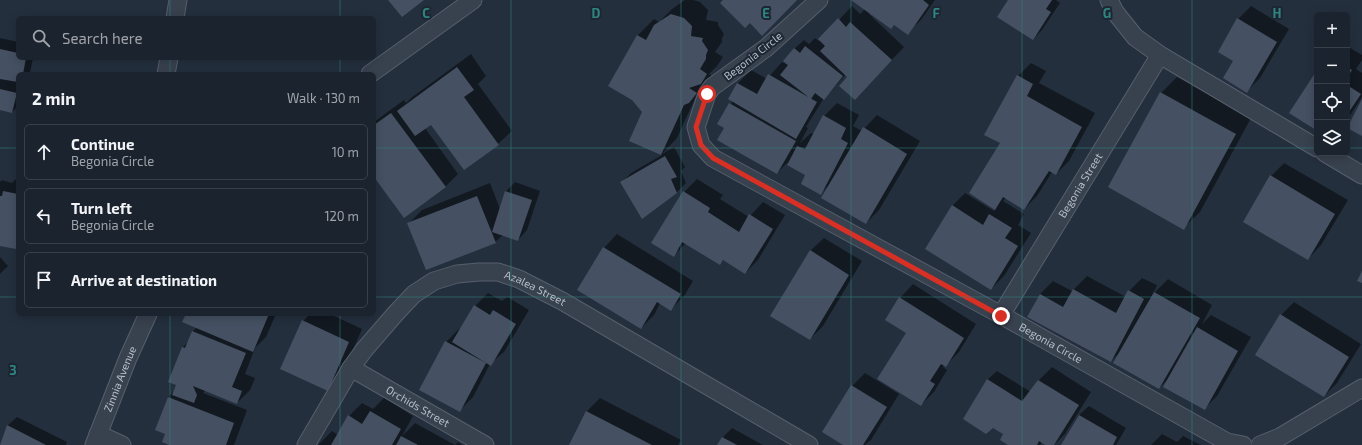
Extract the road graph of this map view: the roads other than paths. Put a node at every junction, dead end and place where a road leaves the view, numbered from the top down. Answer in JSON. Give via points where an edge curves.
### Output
{"nodes":[{"id":1,"x":178,"y":0,"type":"edge"},
{"id":2,"x":473,"y":0,"type":"edge"},
{"id":3,"x":819,"y":0,"type":"edge"},
{"id":4,"x":1109,"y":0,"type":"edge"},
{"id":5,"x":175,"y":16,"type":"edge"},
{"id":6,"x":1160,"y":54,"type":"junction"},
{"id":7,"x":169,"y":60,"type":"edge"},
{"id":8,"x":166,"y":72,"type":"edge"},
{"id":9,"x":373,"y":72,"type":"edge"},
{"id":10,"x":1314,"y":146,"type":"edge"},
{"id":11,"x":1330,"y":156,"type":"edge"},
{"id":12,"x":1362,"y":175,"type":"edge"},
{"id":13,"x":147,"y":316,"type":"edge"},
{"id":14,"x":1001,"y":316,"type":"junction"},
{"id":15,"x":351,"y":368,"type":"junction"},
{"id":16,"x":1362,"y":388,"type":"edge"},
{"id":17,"x":96,"y":440,"type":"edge"},
{"id":18,"x":122,"y":445,"type":"edge"},
{"id":19,"x":306,"y":445,"type":"edge"},
{"id":20,"x":485,"y":445,"type":"edge"},
{"id":21,"x":809,"y":445,"type":"edge"},
{"id":22,"x":1243,"y":445,"type":"edge"},
{"id":23,"x":1260,"y":445,"type":"edge"}],
"edges":[{"from":1,"to":5,"type":"street"},
{"from":2,"to":9,"type":"street"},
{"from":3,"to":14,"type":"street","name":"Begonia Circle","via":[[766,48],[712,87],[707,94],[696,127],[701,145],[713,158]]},
{"from":4,"to":6,"type":"street","via":[[1135,37]]},
{"from":6,"to":10,"type":"street"},
{"from":6,"to":14,"type":"street","name":"Begonia Street"},
{"from":7,"to":8,"type":"street"},
{"from":11,"to":12,"type":"street"},
{"from":13,"to":17,"type":"street","name":"Zinnia Avenue"},
{"from":14,"to":22,"type":"street","name":"Begonia Circle","via":[[1227,442]]},
{"from":15,"to":19,"type":"street","name":"Azalea Street"},
{"from":15,"to":20,"type":"street","name":"Orchids Street"},
{"from":15,"to":21,"type":"street","name":"Azalea Street","via":[[396,312],[434,281],[457,274],[498,272],[518,278],[562,301]]},
{"from":16,"to":23,"type":"street","via":[[1280,437]]},
{"from":17,"to":18,"type":"street"}]}
